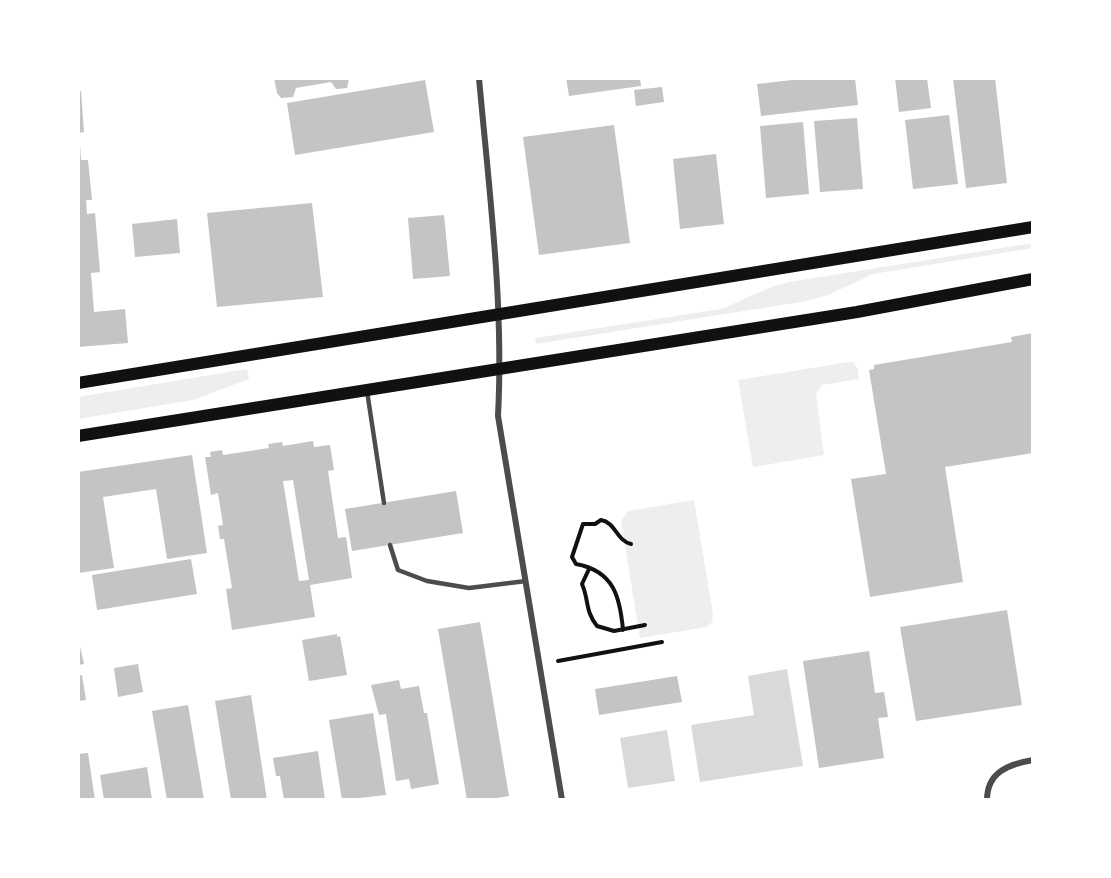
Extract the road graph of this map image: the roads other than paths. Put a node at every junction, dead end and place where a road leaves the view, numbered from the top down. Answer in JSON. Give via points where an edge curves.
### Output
{"nodes":[{"id":1,"x":479,"y":78,"type":"edge"},
{"id":2,"x":1033,"y":227,"type":"edge"},
{"id":3,"x":1033,"y":279,"type":"edge"},
{"id":4,"x":498,"y":313,"type":"junction"},
{"id":5,"x":500,"y":369,"type":"junction"},
{"id":6,"x":78,"y":382,"type":"edge"},
{"id":7,"x":367,"y":391,"type":"junction"},
{"id":8,"x":78,"y":436,"type":"edge"},
{"id":9,"x":384,"y":503,"type":"dead end"},
{"id":10,"x":390,"y":544,"type":"dead end"},
{"id":11,"x":526,"y":581,"type":"junction"},
{"id":12,"x":1033,"y":760,"type":"edge"},
{"id":13,"x":562,"y":800,"type":"edge"},
{"id":14,"x":987,"y":800,"type":"edge"}],
"edges":[{"from":1,"to":4,"type":"street"},
{"from":2,"to":4,"type":"main road"},
{"from":3,"to":5,"type":"main road","via":[[857,312]]},
{"from":4,"to":5,"type":"street"},
{"from":4,"to":6,"type":"main road"},
{"from":5,"to":7,"type":"main road"},
{"from":5,"to":11,"type":"street","via":[[498,416]]},
{"from":7,"to":8,"type":"main road"},
{"from":7,"to":9,"type":"lane"},
{"from":10,"to":11,"type":"lane","via":[[398,570],[427,581],[469,588]]},
{"from":11,"to":13,"type":"street"},
{"from":12,"to":14,"type":"street","via":[[1001,769],[992,780]]}]}
